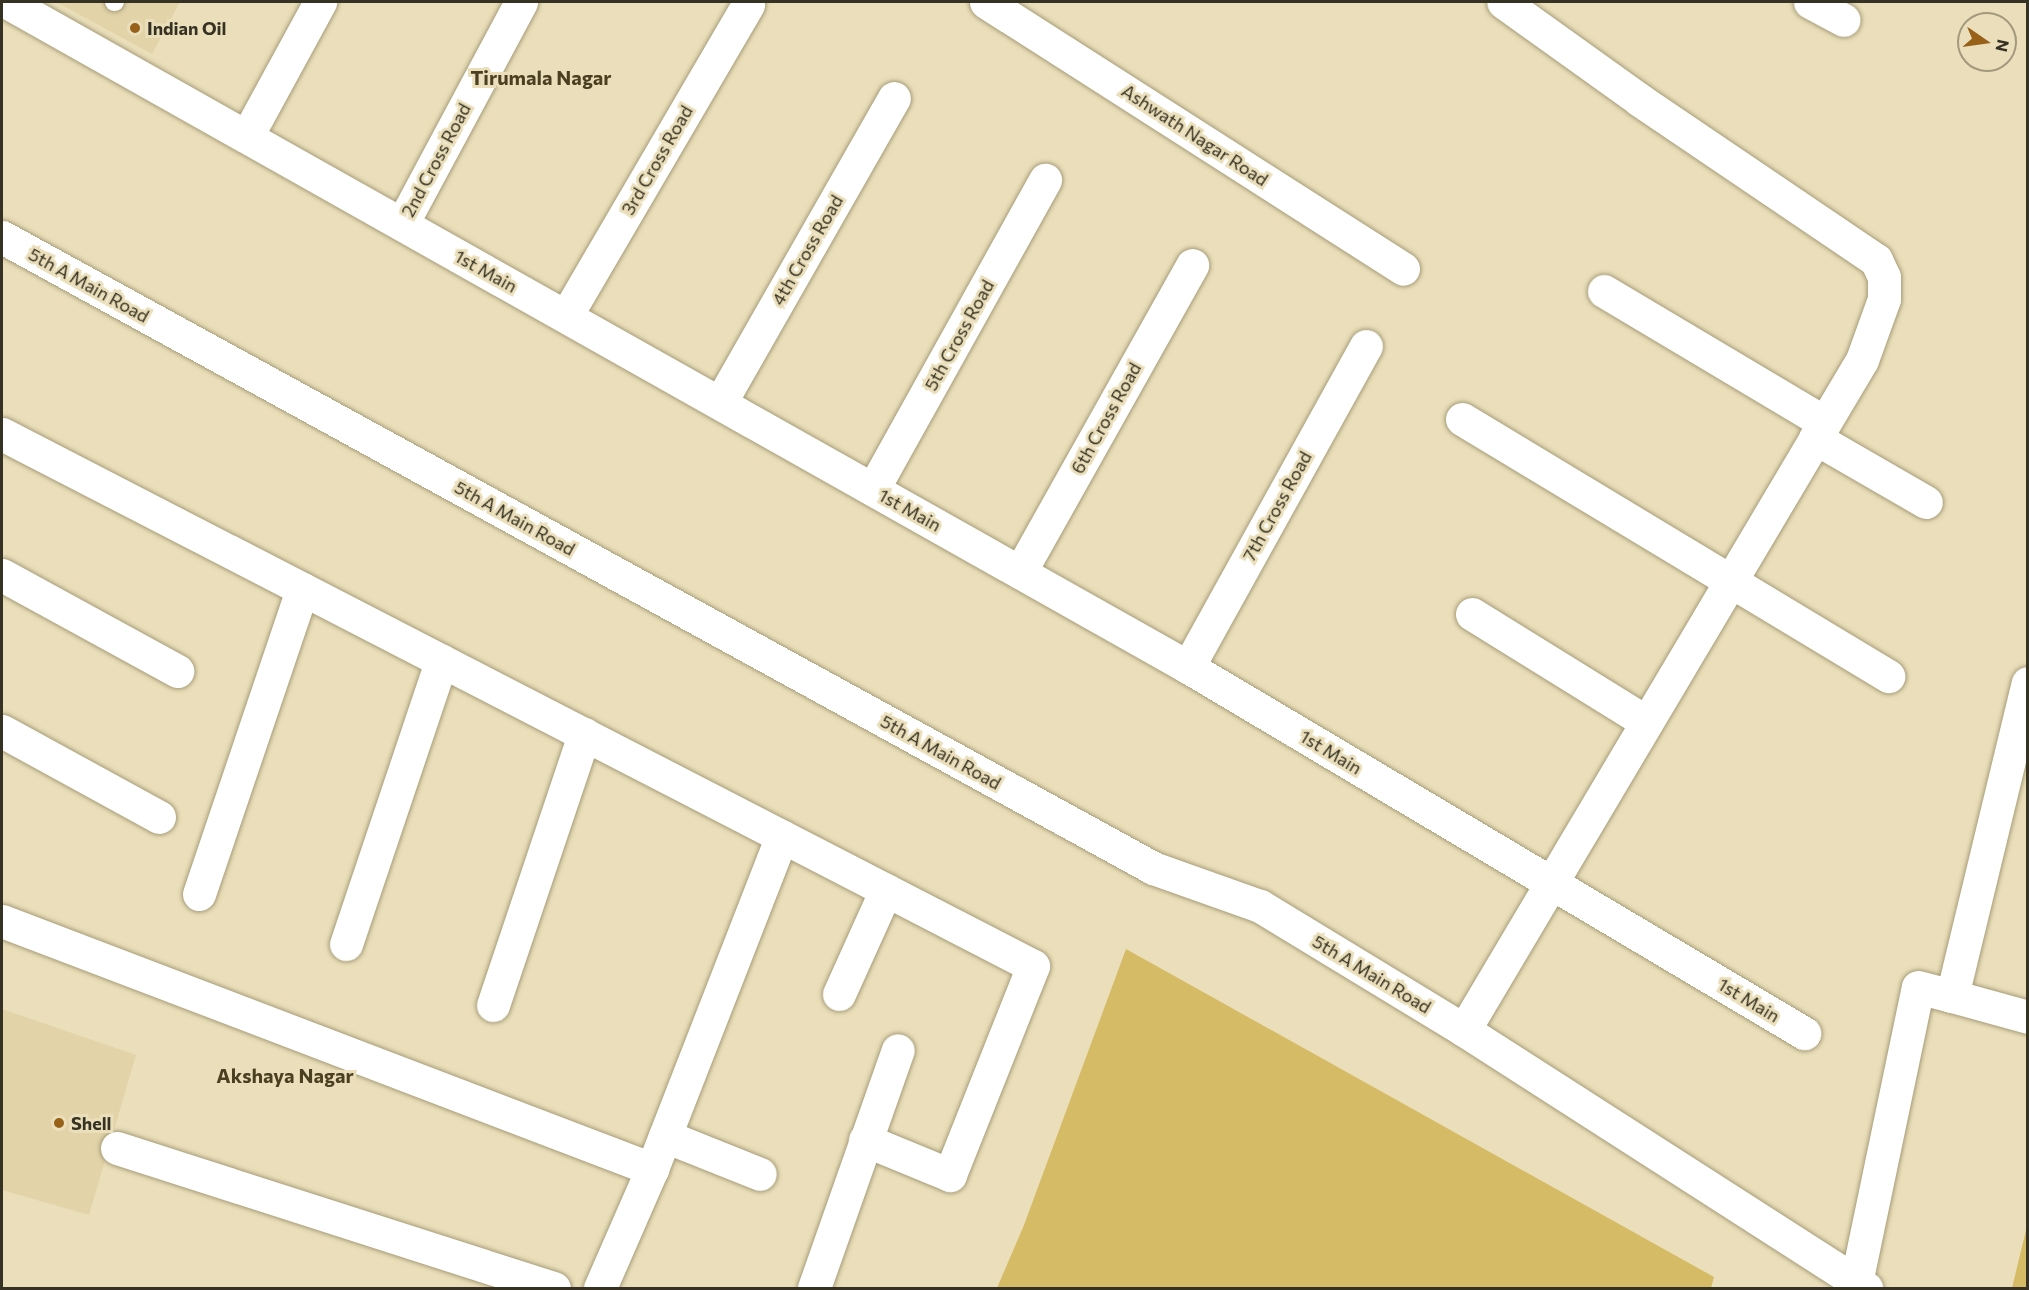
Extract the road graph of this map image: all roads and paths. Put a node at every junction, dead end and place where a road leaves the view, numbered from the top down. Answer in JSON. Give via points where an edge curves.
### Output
{"nodes":[{"id":1,"x":7,"y":2,"type":"edge"},
{"id":2,"x":320,"y":2,"type":"edge"},
{"id":3,"x":520,"y":2,"type":"edge"},
{"id":4,"x":986,"y":2,"type":"edge"},
{"id":5,"x":1503,"y":2,"type":"edge"},
{"id":6,"x":1810,"y":2,"type":"edge"},
{"id":7,"x":748,"y":4,"type":"dead end"},
{"id":8,"x":1844,"y":20,"type":"dead end"},
{"id":9,"x":894,"y":98,"type":"dead end"},
{"id":10,"x":247,"y":136,"type":"junction"},
{"id":11,"x":1045,"y":180,"type":"dead end"},
{"id":12,"x":402,"y":224,"type":"junction"},
{"id":13,"x":2,"y":237,"type":"edge"},
{"id":14,"x":1192,"y":265,"type":"dead end"},
{"id":15,"x":1403,"y":269,"type":"dead end"},
{"id":16,"x":1604,"y":291,"type":"dead end"},
{"id":17,"x":566,"y":316,"type":"junction"},
{"id":18,"x":1366,"y":346,"type":"dead end"},
{"id":19,"x":720,"y":403,"type":"junction"},
{"id":20,"x":1462,"y":419,"type":"dead end"},
{"id":21,"x":1819,"y":430,"type":"junction"},
{"id":22,"x":2,"y":434,"type":"edge"},
{"id":23,"x":873,"y":489,"type":"junction"},
{"id":24,"x":1926,"y":502,"type":"dead end"},
{"id":25,"x":1020,"y":572,"type":"junction"},
{"id":26,"x":2,"y":575,"type":"edge"},
{"id":27,"x":1730,"y":580,"type":"junction"},
{"id":28,"x":302,"y":590,"type":"junction"},
{"id":29,"x":1472,"y":614,"type":"dead end"},
{"id":30,"x":441,"y":661,"type":"junction"},
{"id":31,"x":1188,"y":667,"type":"junction"},
{"id":32,"x":177,"y":671,"type":"dead end"},
{"id":33,"x":1888,"y":676,"type":"dead end"},
{"id":34,"x":2028,"y":683,"type":"edge"},
{"id":35,"x":1646,"y":722,"type":"junction"},
{"id":36,"x":2,"y":731,"type":"edge"},
{"id":37,"x":584,"y":734,"type":"junction"},
{"id":38,"x":159,"y":817,"type":"dead end"},
{"id":39,"x":782,"y":836,"type":"junction"},
{"id":40,"x":1551,"y":882,"type":"junction"},
{"id":41,"x":886,"y":890,"type":"junction"},
{"id":42,"x":199,"y":894,"type":"dead end"},
{"id":43,"x":2,"y":921,"type":"edge"},
{"id":44,"x":346,"y":944,"type":"dead end"},
{"id":45,"x":839,"y":994,"type":"dead end"},
{"id":46,"x":1952,"y":996,"type":"junction"},
{"id":47,"x":494,"y":1005,"type":"dead end"},
{"id":48,"x":2028,"y":1017,"type":"edge"},
{"id":49,"x":1464,"y":1030,"type":"junction"},
{"id":50,"x":1804,"y":1033,"type":"dead end"},
{"id":51,"x":898,"y":1050,"type":"dead end"},
{"id":52,"x":665,"y":1136,"type":"junction"},
{"id":53,"x":865,"y":1140,"type":"junction"},
{"id":54,"x":117,"y":1148,"type":"dead end"},
{"id":55,"x":652,"y":1169,"type":"junction"},
{"id":56,"x":760,"y":1174,"type":"dead end"},
{"id":57,"x":1861,"y":1286,"type":"edge"},
{"id":58,"x":605,"y":1287,"type":"edge"},
{"id":59,"x":554,"y":1288,"type":"edge"},
{"id":60,"x":814,"y":1288,"type":"edge"}],
"edges":[{"from":1,"to":10,"type":"street","name":"1st Main"},
{"from":2,"to":10,"type":"street"},
{"from":3,"to":12,"type":"street","name":"2nd Cross Road"},
{"from":4,"to":15,"type":"street","name":"Ashwath Nagar Road"},
{"from":5,"to":21,"type":"street","via":[[1876,260],[1884,277],[1884,299],[1878,319],[1862,360]]},
{"from":6,"to":8,"type":"street"},
{"from":7,"to":17,"type":"street","name":"3rd Cross Road"},
{"from":9,"to":19,"type":"street","name":"4th Cross Road"},
{"from":10,"to":12,"type":"street","name":"1st Main"},
{"from":11,"to":23,"type":"street","name":"5th Cross Road"},
{"from":12,"to":17,"type":"street","name":"1st Main"},
{"from":13,"to":49,"type":"street","name":"5th A Main Road","via":[[1153,868],[1260,906]]},
{"from":14,"to":25,"type":"street","name":"6th Cross Road"},
{"from":16,"to":21,"type":"street"},
{"from":17,"to":19,"type":"street","name":"1st Main"},
{"from":18,"to":31,"type":"street","name":"7th Cross Road"},
{"from":19,"to":23,"type":"street","name":"1st Main"},
{"from":20,"to":27,"type":"street"},
{"from":21,"to":24,"type":"street"},
{"from":21,"to":27,"type":"street"},
{"from":22,"to":28,"type":"street"},
{"from":23,"to":25,"type":"street","name":"1st Main"},
{"from":25,"to":31,"type":"street","name":"1st Main"},
{"from":26,"to":32,"type":"street"},
{"from":27,"to":33,"type":"street"},
{"from":27,"to":35,"type":"street"},
{"from":28,"to":30,"type":"street"},
{"from":28,"to":42,"type":"street"},
{"from":29,"to":35,"type":"street"},
{"from":30,"to":37,"type":"street"},
{"from":30,"to":44,"type":"street"},
{"from":31,"to":40,"type":"street","name":"1st Main"},
{"from":34,"to":46,"type":"street"},
{"from":35,"to":40,"type":"street"},
{"from":36,"to":38,"type":"street"},
{"from":37,"to":39,"type":"street"},
{"from":37,"to":47,"type":"street"},
{"from":39,"to":41,"type":"street"},
{"from":39,"to":52,"type":"street"},
{"from":40,"to":49,"type":"street"},
{"from":40,"to":50,"type":"street","name":"1st Main"},
{"from":41,"to":45,"type":"street"},
{"from":41,"to":53,"type":"street","via":[[1033,966],[950,1175]]},
{"from":43,"to":55,"type":"street"},
{"from":46,"to":48,"type":"street"},
{"from":46,"to":57,"type":"street","via":[[1918,987]]},
{"from":49,"to":57,"type":"street","name":"5th A Main Road"},
{"from":51,"to":53,"type":"street"},
{"from":52,"to":55,"type":"street"},
{"from":52,"to":56,"type":"street"},
{"from":53,"to":60,"type":"street"},
{"from":54,"to":59,"type":"street"},
{"from":55,"to":58,"type":"street"}]}
